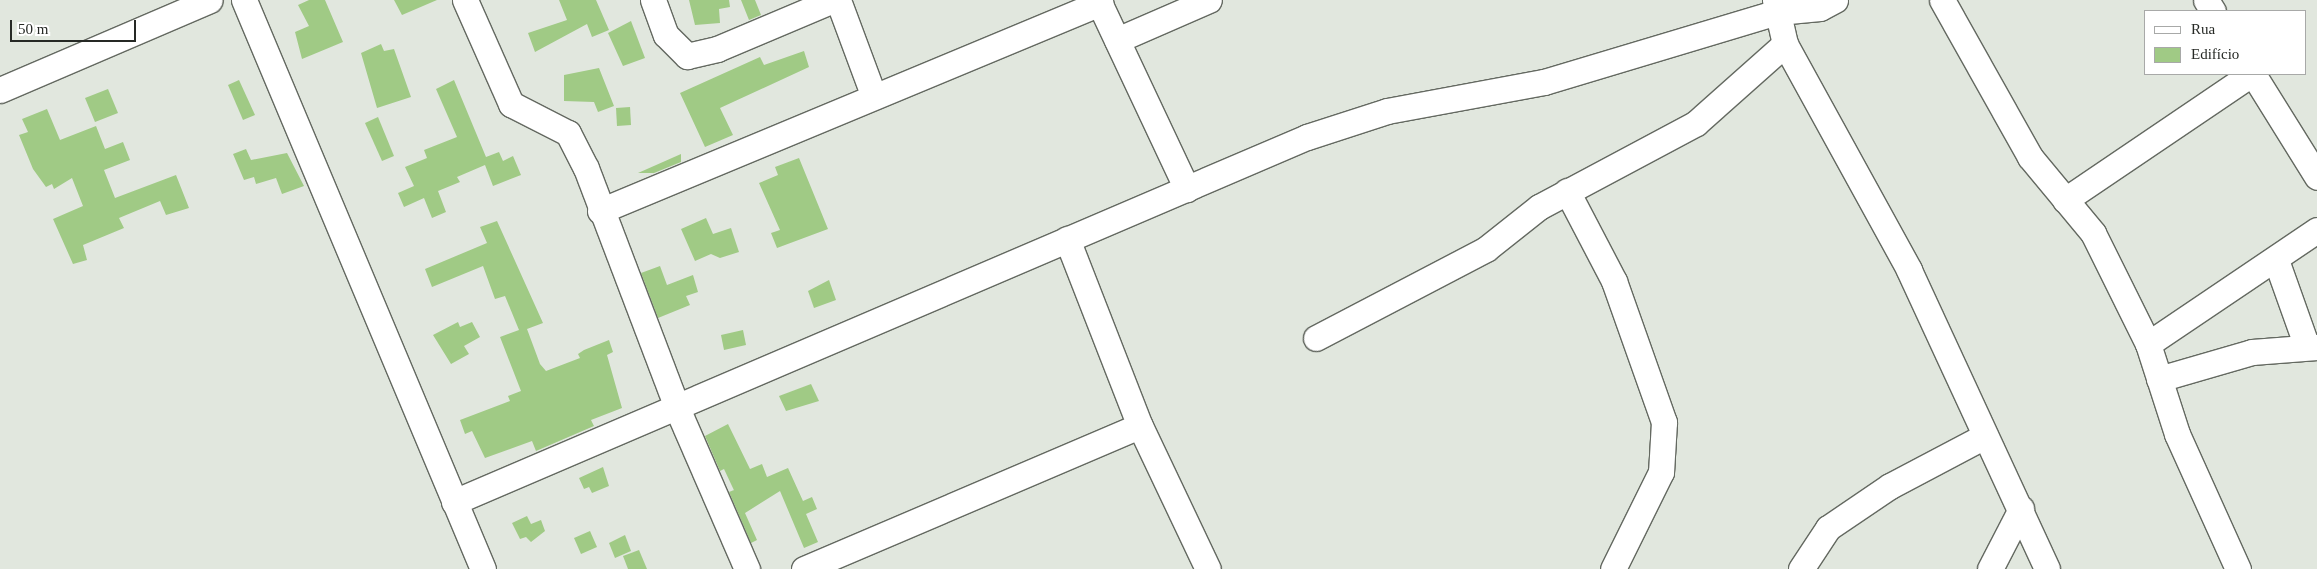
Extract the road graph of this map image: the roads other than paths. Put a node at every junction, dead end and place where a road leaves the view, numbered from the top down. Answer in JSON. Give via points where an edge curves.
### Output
{"nodes":[{"id":1,"x":210,"y":0,"type":"edge"},
{"id":2,"x":244,"y":0,"type":"edge"},
{"id":3,"x":465,"y":0,"type":"edge"},
{"id":4,"x":653,"y":0,"type":"edge"},
{"id":5,"x":833,"y":0,"type":"edge"},
{"id":6,"x":838,"y":0,"type":"edge"},
{"id":7,"x":1208,"y":0,"type":"edge"},
{"id":8,"x":1835,"y":0,"type":"edge"},
{"id":9,"x":1942,"y":0,"type":"edge"},
{"id":10,"x":1099,"y":1,"type":"edge"},
{"id":11,"x":1777,"y":6,"type":"edge"},
{"id":12,"x":1116,"y":40,"type":"junction"},
{"id":13,"x":1785,"y":44,"type":"junction"},
{"id":14,"x":2251,"y":75,"type":"edge"},
{"id":15,"x":2253,"y":75,"type":"edge"},
{"id":16,"x":0,"y":90,"type":"edge"},
{"id":17,"x":874,"y":97,"type":"junction"},
{"id":18,"x":2317,"y":177,"type":"edge"},
{"id":19,"x":1187,"y":189,"type":"junction"},
{"id":20,"x":1567,"y":191,"type":"junction"},
{"id":21,"x":2065,"y":200,"type":"junction"},
{"id":22,"x":600,"y":211,"type":"junction"},
{"id":23,"x":2317,"y":230,"type":"edge"},
{"id":24,"x":1067,"y":239,"type":"junction"},
{"id":25,"x":2276,"y":260,"type":"junction"},
{"id":26,"x":1316,"y":338,"type":"dead end"},
{"id":27,"x":2148,"y":344,"type":"junction"},
{"id":28,"x":2312,"y":347,"type":"edge"},
{"id":29,"x":2159,"y":379,"type":"junction"},
{"id":30,"x":677,"y":408,"type":"junction"},
{"id":31,"x":1140,"y":426,"type":"junction"},
{"id":32,"x":1985,"y":436,"type":"junction"},
{"id":33,"x":454,"y":502,"type":"junction"},
{"id":34,"x":2021,"y":509,"type":"junction"},
{"id":35,"x":483,"y":569,"type":"edge"},
{"id":36,"x":748,"y":569,"type":"edge"},
{"id":37,"x":804,"y":569,"type":"edge"},
{"id":38,"x":1208,"y":569,"type":"edge"},
{"id":39,"x":1613,"y":569,"type":"edge"},
{"id":40,"x":1801,"y":569,"type":"edge"},
{"id":41,"x":1990,"y":569,"type":"edge"},
{"id":42,"x":2047,"y":569,"type":"edge"},
{"id":43,"x":2238,"y":569,"type":"edge"}],
"edges":[{"from":1,"to":16,"type":"street"},
{"from":2,"to":33,"type":"street"},
{"from":3,"to":22,"type":"street","via":[[506,96],[519,110],[568,134]]},
{"from":4,"to":5,"type":"street","via":[[666,36],[687,56],[717,49]]},
{"from":6,"to":17,"type":"street"},
{"from":7,"to":12,"type":"street"},
{"from":8,"to":11,"type":"street","via":[[1798,13]]},
{"from":9,"to":21,"type":"street","via":[[2030,157]]},
{"from":10,"to":12,"type":"street"},
{"from":10,"to":17,"type":"street"},
{"from":11,"to":13,"type":"street"},
{"from":11,"to":19,"type":"street","via":[[1544,82],[1387,111],[1307,137]]},
{"from":12,"to":19,"type":"street"},
{"from":13,"to":20,"type":"street","via":[[1696,123]]},
{"from":13,"to":32,"type":"street","via":[[1910,270]]},
{"from":14,"to":21,"type":"street"},
{"from":15,"to":18,"type":"street"},
{"from":17,"to":22,"type":"street"},
{"from":19,"to":24,"type":"street"},
{"from":20,"to":26,"type":"street","via":[[1486,249]]},
{"from":20,"to":39,"type":"street","via":[[1614,281],[1664,422],[1661,472]]},
{"from":21,"to":27,"type":"street","via":[[2093,233]]},
{"from":22,"to":30,"type":"street"},
{"from":23,"to":25,"type":"street"},
{"from":24,"to":30,"type":"street"},
{"from":24,"to":31,"type":"street"},
{"from":25,"to":27,"type":"street"},
{"from":25,"to":28,"type":"street"},
{"from":27,"to":29,"type":"street"},
{"from":28,"to":29,"type":"street","via":[[2252,352]]},
{"from":29,"to":43,"type":"street","via":[[2178,434]]},
{"from":30,"to":33,"type":"street"},
{"from":30,"to":36,"type":"street"},
{"from":31,"to":37,"type":"street"},
{"from":31,"to":38,"type":"street"},
{"from":32,"to":34,"type":"street"},
{"from":32,"to":40,"type":"street","via":[[1890,486],[1828,528]]},
{"from":33,"to":35,"type":"street"},
{"from":34,"to":41,"type":"street"},
{"from":34,"to":42,"type":"street"}]}
